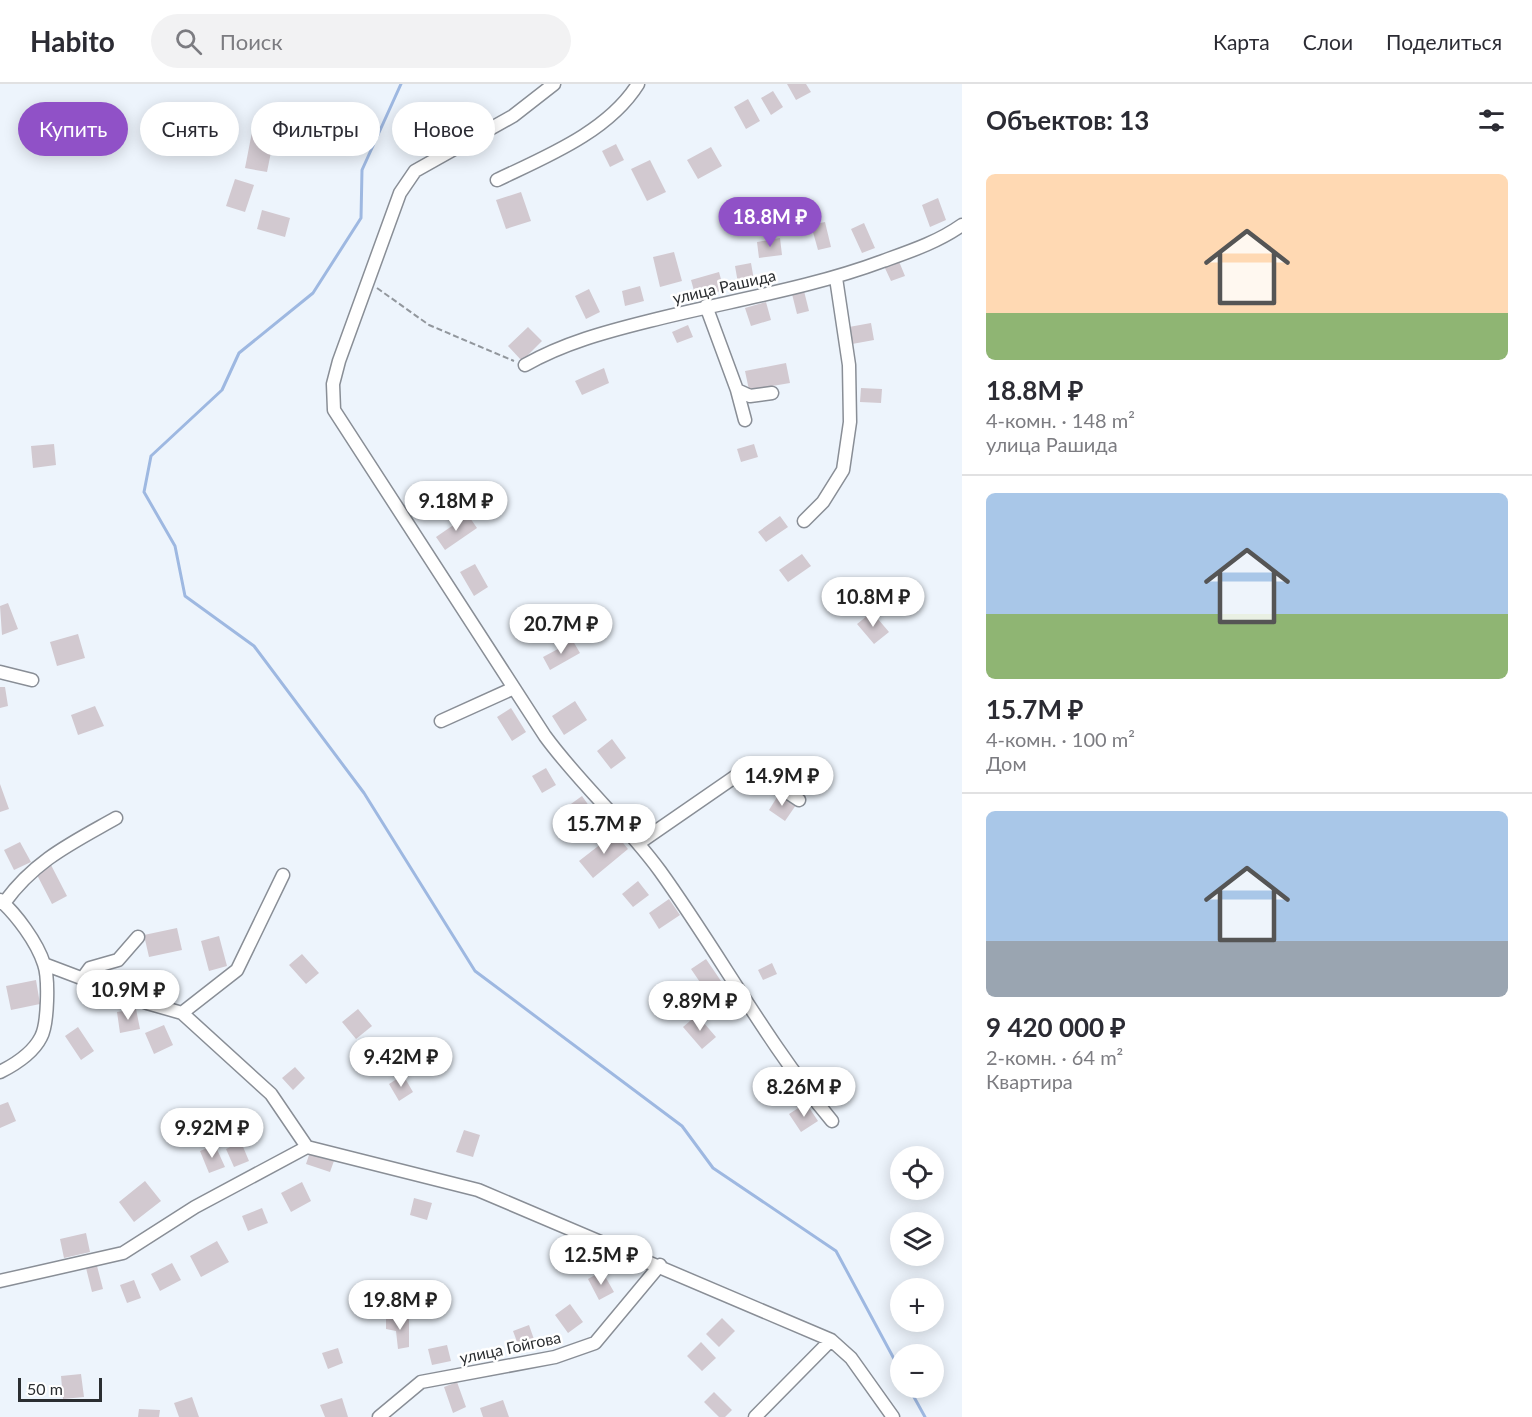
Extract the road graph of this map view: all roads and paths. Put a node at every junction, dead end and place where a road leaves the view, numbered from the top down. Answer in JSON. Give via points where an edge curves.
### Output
{"nodes":[{"id":1,"x":554,"y":84,"type":"edge"},
{"id":2,"x":638,"y":84,"type":"edge"},
{"id":3,"x":496,"y":180,"type":"dead end"},
{"id":4,"x":962,"y":225,"type":"edge"},
{"id":5,"x":836,"y":278,"type":"junction"},
{"id":6,"x":369,"y":283,"type":"junction"},
{"id":7,"x":706,"y":306,"type":"junction"},
{"id":8,"x":525,"y":365,"type":"joint"},
{"id":9,"x":737,"y":390,"type":"junction"},
{"id":10,"x":771,"y":393,"type":"dead end"},
{"id":11,"x":746,"y":420,"type":"dead end"},
{"id":12,"x":804,"y":521,"type":"dead end"},
{"id":13,"x":0,"y":672,"type":"edge"},
{"id":14,"x":32,"y":680,"type":"dead end"},
{"id":15,"x":514,"y":688,"type":"junction"},
{"id":16,"x":441,"y":721,"type":"dead end"},
{"id":17,"x":799,"y":800,"type":"dead end"},
{"id":18,"x":116,"y":818,"type":"dead end"},
{"id":19,"x":639,"y":843,"type":"junction"},
{"id":20,"x":283,"y":876,"type":"dead end"},
{"id":21,"x":1,"y":902,"type":"edge"},
{"id":22,"x":138,"y":937,"type":"dead end"},
{"id":23,"x":44,"y":964,"type":"junction"},
{"id":24,"x":82,"y":979,"type":"junction"},
{"id":25,"x":182,"y":1013,"type":"junction"},
{"id":26,"x":0,"y":1072,"type":"edge"},
{"id":27,"x":832,"y":1122,"type":"dead end"},
{"id":28,"x":307,"y":1147,"type":"junction"},
{"id":29,"x":660,"y":1265,"type":"junction"},
{"id":30,"x":0,"y":1281,"type":"edge"},
{"id":31,"x":831,"y":1340,"type":"junction"},
{"id":32,"x":379,"y":1417,"type":"edge"},
{"id":33,"x":755,"y":1417,"type":"edge"},
{"id":34,"x":893,"y":1417,"type":"edge"}],
"edges":[{"from":1,"to":6,"type":"street","via":[[513,116],[415,171],[400,193]]},
{"from":2,"to":3,"type":"street","via":[[631,95],[579,140]]},
{"from":4,"to":5,"type":"street","name":"улица Рашида","via":[[930,244]]},
{"from":5,"to":7,"type":"street","name":"улица Рашида"},
{"from":5,"to":12,"type":"street","via":[[849,365],[850,422],[843,470],[823,502]]},
{"from":6,"to":8,"type":"path","via":[[429,325]]},
{"from":6,"to":15,"type":"street","via":[[339,361],[333,384],[334,410]]},
{"from":7,"to":8,"type":"street","name":"улица Рашида","via":[[569,343]]},
{"from":7,"to":9,"type":"street"},
{"from":9,"to":10,"type":"street","via":[[750,396]]},
{"from":9,"to":11,"type":"street"},
{"from":13,"to":14,"type":"street"},
{"from":15,"to":16,"type":"street"},
{"from":15,"to":19,"type":"street","via":[[568,768]]},
{"from":17,"to":19,"type":"street","via":[[749,767]]},
{"from":18,"to":21,"type":"street","via":[[36,867]]},
{"from":19,"to":27,"type":"street","via":[[787,1065]]},
{"from":20,"to":25,"type":"street","via":[[237,970]]},
{"from":21,"to":23,"type":"street","via":[[15,913]]},
{"from":22,"to":24,"type":"street","via":[[118,960],[90,968]]},
{"from":23,"to":24,"type":"street"},
{"from":23,"to":26,"type":"street","via":[[46,1010],[42,1036],[20,1060]]},
{"from":24,"to":25,"type":"street"},
{"from":25,"to":28,"type":"street","via":[[271,1094]]},
{"from":28,"to":29,"type":"street","via":[[478,1190]]},
{"from":28,"to":30,"type":"street","via":[[195,1207],[123,1253]]},
{"from":29,"to":31,"type":"street"},
{"from":29,"to":32,"type":"street","name":"улица Гойгова","via":[[595,1343],[555,1358],[421,1382]]},
{"from":31,"to":33,"type":"street"},
{"from":31,"to":34,"type":"street","via":[[851,1358]]}]}
